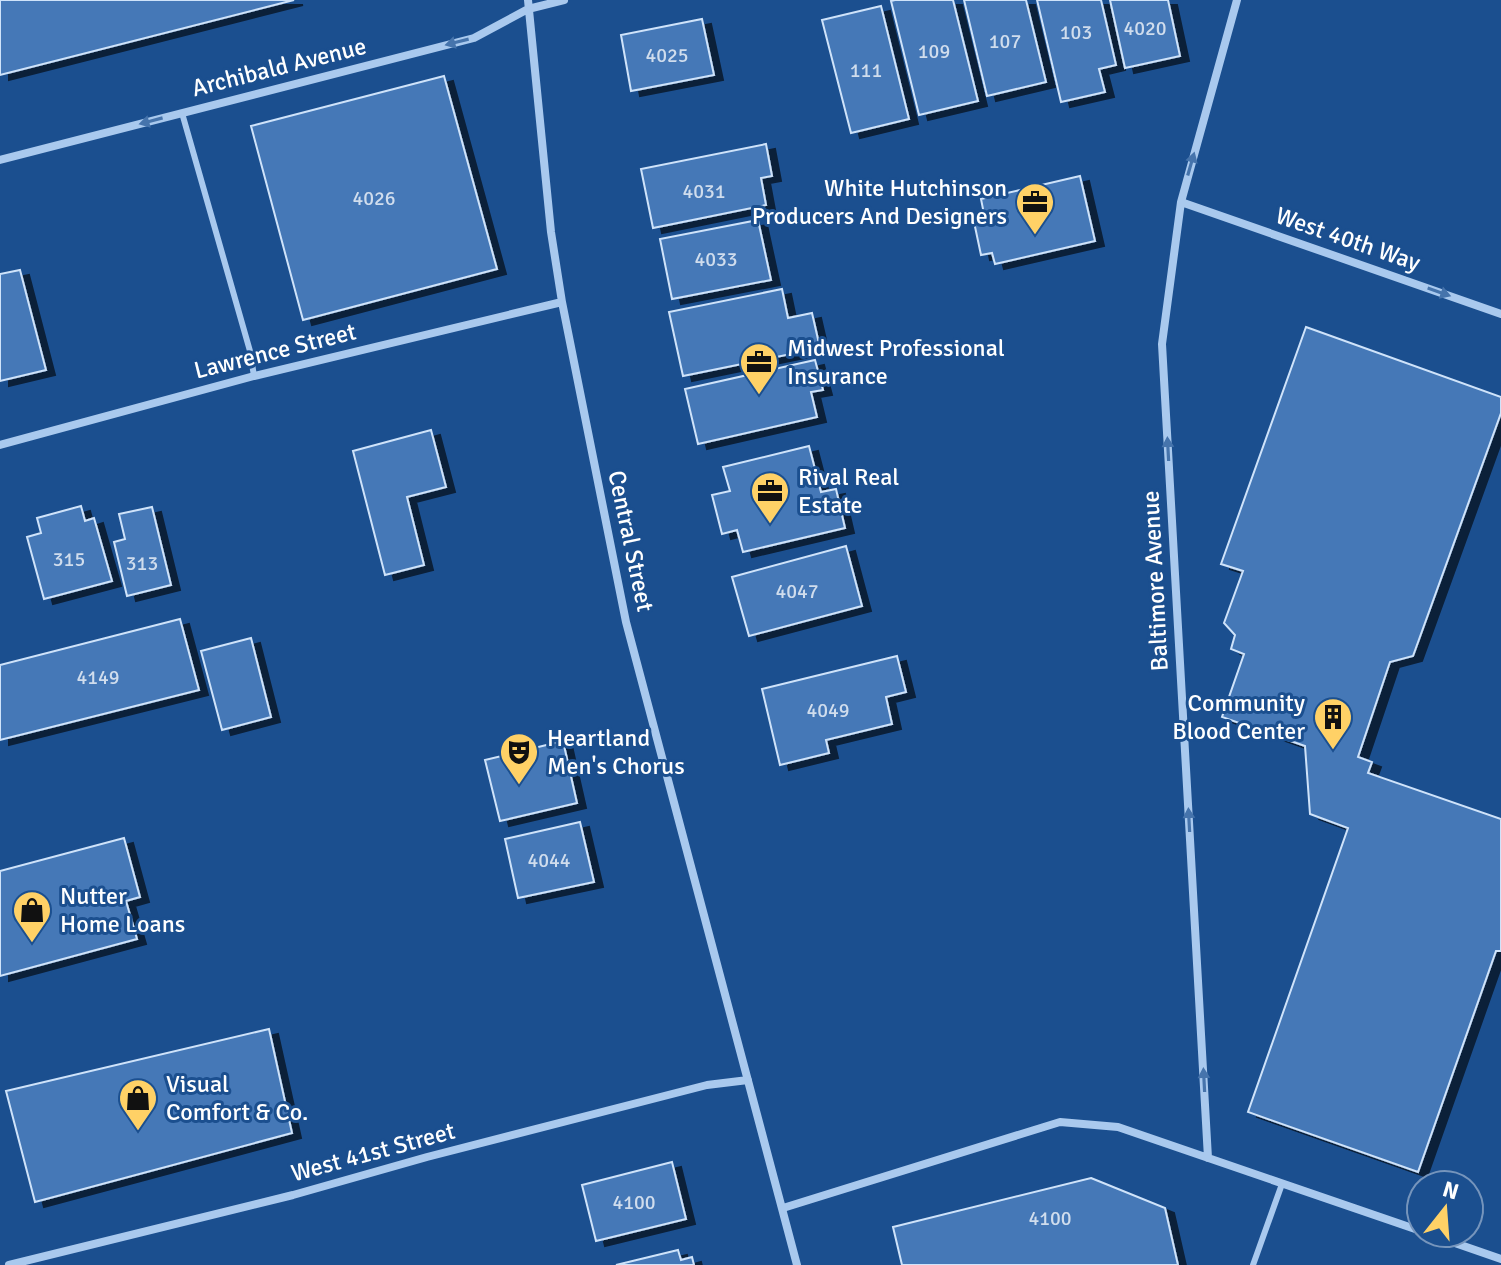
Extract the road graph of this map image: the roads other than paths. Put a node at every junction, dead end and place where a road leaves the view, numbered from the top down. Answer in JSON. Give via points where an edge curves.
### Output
{"nodes":[{"id":1,"x":564,"y":0,"type":"edge"},
{"id":2,"x":1237,"y":0,"type":"edge"},
{"id":3,"x":528,"y":5,"type":"edge"},
{"id":4,"x":182,"y":113,"type":"junction"},
{"id":5,"x":0,"y":160,"type":"edge"},
{"id":6,"x":1181,"y":202,"type":"junction"},
{"id":7,"x":562,"y":302,"type":"junction"},
{"id":8,"x":1501,"y":314,"type":"edge"},
{"id":9,"x":254,"y":376,"type":"junction"},
{"id":10,"x":0,"y":445,"type":"edge"},
{"id":11,"x":748,"y":1080,"type":"junction"},
{"id":12,"x":1208,"y":1158,"type":"junction"},
{"id":13,"x":1282,"y":1184,"type":"junction"},
{"id":14,"x":783,"y":1208,"type":"junction"},
{"id":15,"x":1405,"y":1226,"type":"edge"},
{"id":16,"x":1472,"y":1249,"type":"edge"},
{"id":17,"x":1501,"y":1259,"type":"edge"},
{"id":18,"x":9,"y":1265,"type":"edge"},
{"id":19,"x":797,"y":1265,"type":"edge"},
{"id":20,"x":1253,"y":1265,"type":"edge"}],
"edges":[{"from":1,"to":3,"type":"street","name":"Archibald Avenue"},
{"from":6,"to":2,"type":"street","name":"Baltimore Avenue","one_way":true},
{"from":3,"to":4,"type":"street","name":"Archibald Avenue","one_way":true,"via":[[474,38]]},
{"from":3,"to":7,"type":"street","name":"Central Street"},
{"from":4,"to":5,"type":"street","name":"Archibald Avenue","one_way":true},
{"from":4,"to":9,"type":"lane"},
{"from":6,"to":8,"type":"street","name":"West 40th Way","one_way":true},
{"from":12,"to":6,"type":"street","name":"Baltimore Avenue","one_way":true,"via":[[1162,344]]},
{"from":7,"to":9,"type":"street","name":"Lawrence Street"},
{"from":7,"to":11,"type":"street","name":"Central Street","via":[[626,622]]},
{"from":9,"to":10,"type":"street","name":"Lawrence Street"},
{"from":11,"to":14,"type":"street"},
{"from":11,"to":18,"type":"street","name":"West 41st Street","via":[[707,1085]]},
{"from":12,"to":13,"type":"street"},
{"from":12,"to":14,"type":"street","via":[[1118,1127],[1060,1122]]},
{"from":13,"to":15,"type":"street"},
{"from":13,"to":20,"type":"lane"},
{"from":14,"to":19,"type":"street"},
{"from":16,"to":17,"type":"street"}]}
